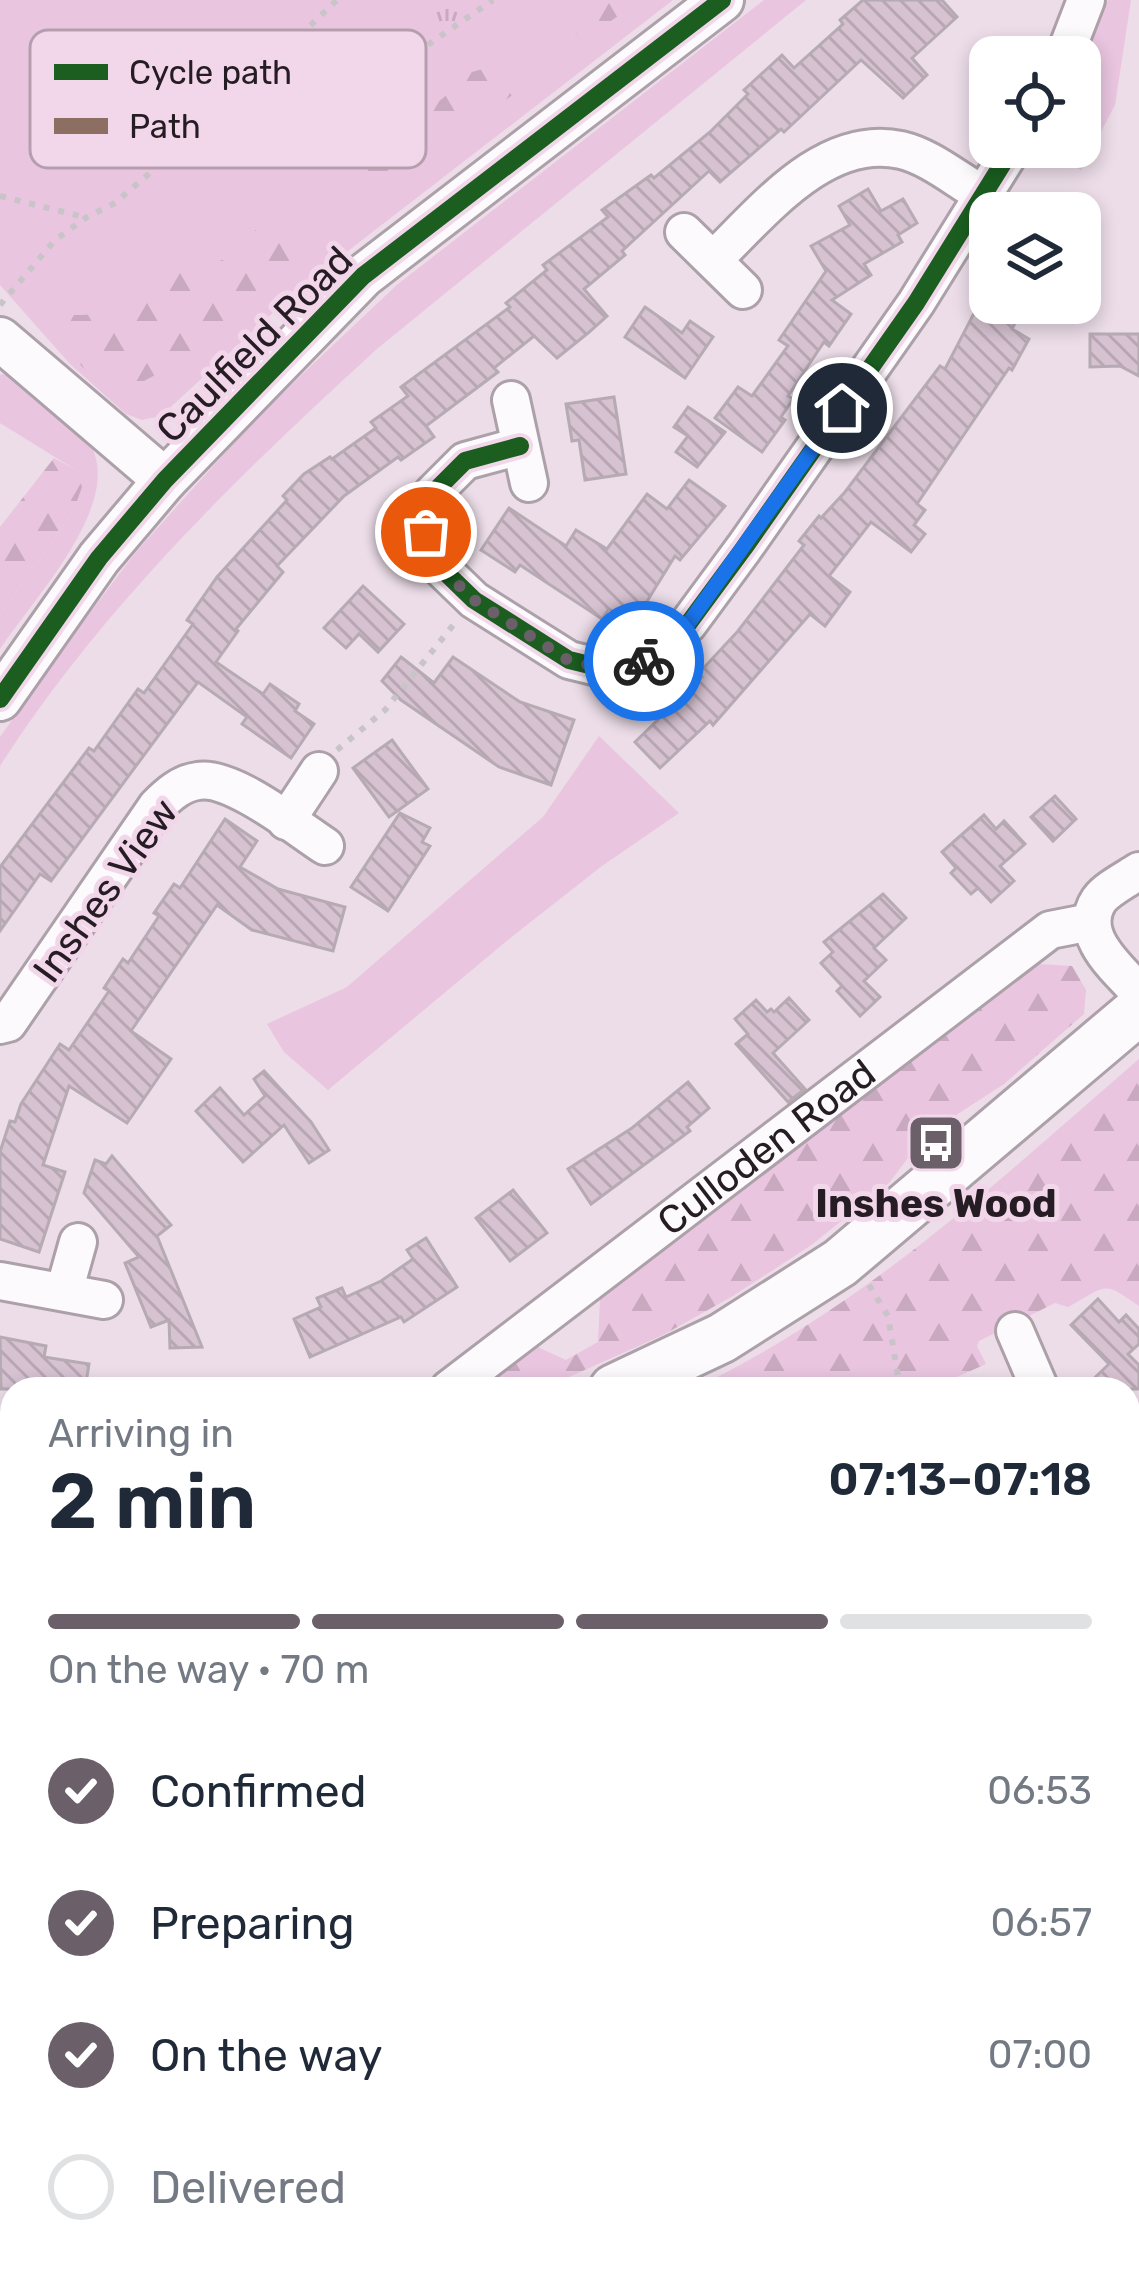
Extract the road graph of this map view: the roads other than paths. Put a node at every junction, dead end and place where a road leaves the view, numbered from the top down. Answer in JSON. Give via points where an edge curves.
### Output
{"nodes":[{"id":1,"x":722,"y":0,"type":"edge"},
{"id":2,"x":1086,"y":0,"type":"edge"},
{"id":3,"x":1072,"y":36,"type":"edge"},
{"id":4,"x":977,"y":192,"type":"edge"},
{"id":5,"x":969,"y":220,"type":"edge"},
{"id":6,"x":684,"y":232,"type":"dead end"},
{"id":7,"x":713,"y":260,"type":"junction"},
{"id":8,"x":743,"y":290,"type":"dead end"},
{"id":9,"x":0,"y":339,"type":"edge"},
{"id":10,"x":511,"y":400,"type":"dead end"},
{"id":11,"x":520,"y":446,"type":"junction"},
{"id":12,"x":165,"y":480,"type":"junction"},
{"id":13,"x":529,"y":484,"type":"dead end"},
{"id":14,"x":0,"y":699,"type":"edge"},
{"id":15,"x":319,"y":771,"type":"road end"},
{"id":16,"x":286,"y":821,"type":"junction"},
{"id":17,"x":325,"y":846,"type":"dead end"},
{"id":18,"x":1139,"y":872,"type":"edge"},
{"id":19,"x":1091,"y":922,"type":"junction"},
{"id":20,"x":1139,"y":992,"type":"edge"},
{"id":21,"x":1139,"y":1010,"type":"edge"},
{"id":22,"x":0,"y":1025,"type":"edge"},
{"id":23,"x":78,"y":1242,"type":"dead end"},
{"id":24,"x":0,"y":1281,"type":"edge"},
{"id":25,"x":64,"y":1292,"type":"junction"},
{"id":26,"x":104,"y":1300,"type":"dead end"},
{"id":27,"x":1015,"y":1331,"type":"dead end"},
{"id":28,"x":469,"y":1377,"type":"edge"},
{"id":29,"x":639,"y":1377,"type":"edge"},
{"id":30,"x":1035,"y":1377,"type":"edge"}],
"edges":[{"from":1,"to":12,"type":"street","name":"Caulfield Road","via":[[363,276]]},
{"from":2,"to":3,"type":"street"},
{"from":4,"to":7,"type":"street","via":[[901,150],[853,151],[809,170]]},
{"from":5,"to":11,"type":"street","via":[[744,548],[652,659],[606,669],[568,660],[474,600],[442,569],[426,532],[433,493],[465,461]]},
{"from":6,"to":7,"type":"street"},
{"from":7,"to":8,"type":"street"},
{"from":9,"to":12,"type":"street"},
{"from":10,"to":11,"type":"street"},
{"from":11,"to":13,"type":"street"},
{"from":12,"to":14,"type":"street","name":"Caulfield Road"},
{"from":15,"to":16,"type":"street"},
{"from":16,"to":17,"type":"street","name":"Inshes View"},
{"from":16,"to":22,"type":"street","name":"Inshes View","via":[[223,783],[199,780],[173,790]]},
{"from":18,"to":19,"type":"street","name":"Culloden Road","via":[[1100,898]]},
{"from":19,"to":20,"type":"street","via":[[1097,945]]},
{"from":19,"to":28,"type":"street","name":"Culloden Road","via":[[1050,930],[562,1322]]},
{"from":21,"to":29,"type":"main road","via":[[841,1263],[722,1338]]},
{"from":23,"to":25,"type":"street"},
{"from":24,"to":25,"type":"street"},
{"from":25,"to":26,"type":"street"},
{"from":27,"to":30,"type":"street"}]}
